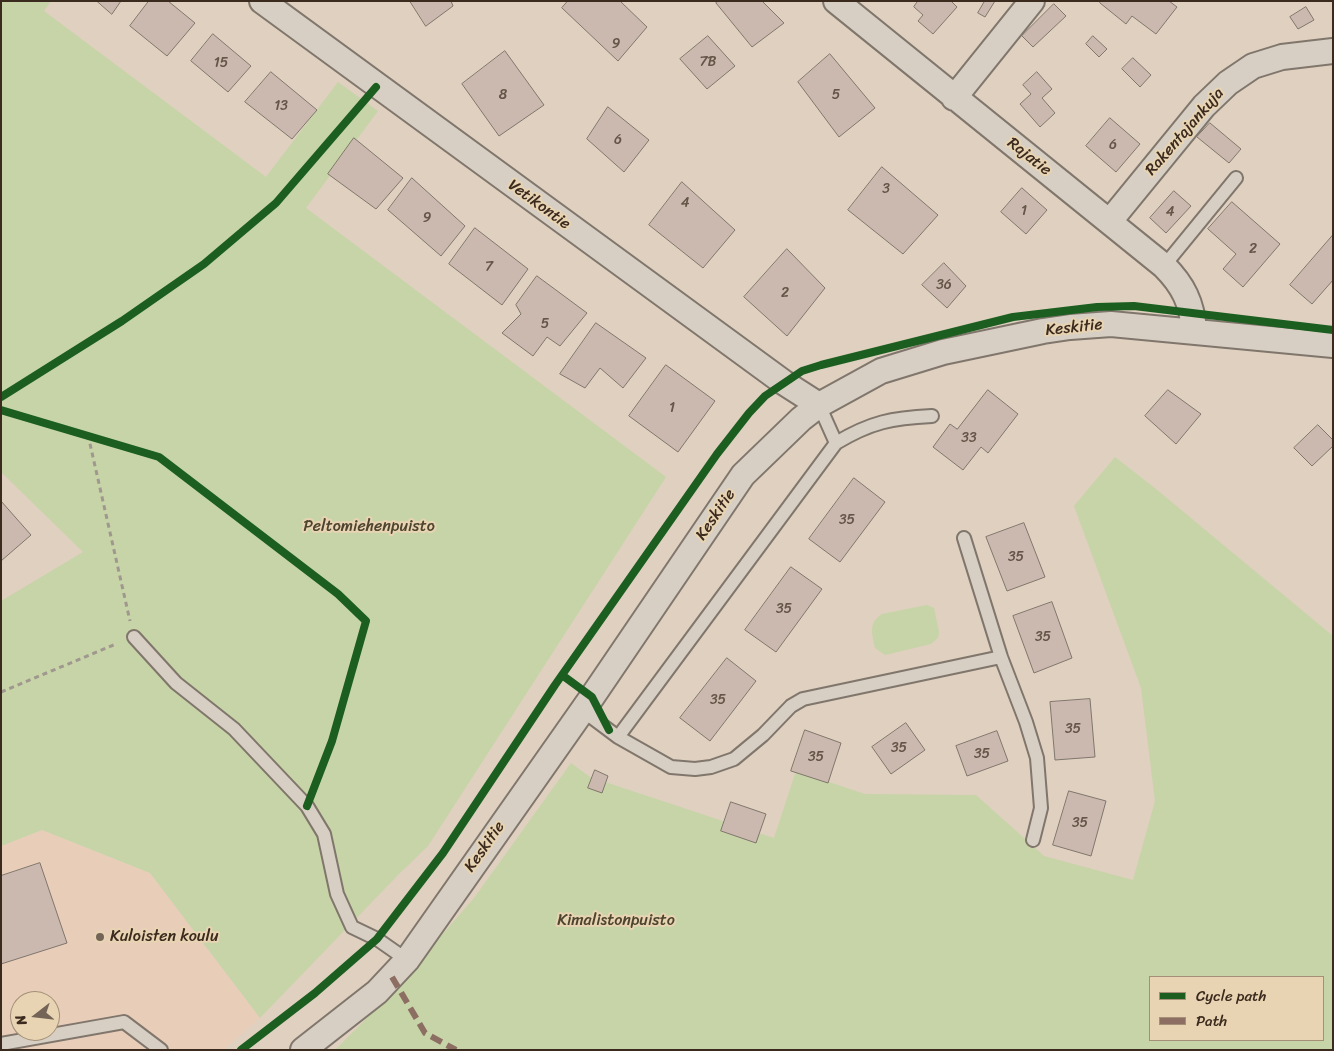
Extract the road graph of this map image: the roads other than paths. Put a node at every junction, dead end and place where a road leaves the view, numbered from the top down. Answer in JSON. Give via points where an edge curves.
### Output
{"nodes":[{"id":1,"x":262,"y":1,"type":"edge"},
{"id":2,"x":836,"y":1,"type":"edge"},
{"id":3,"x":1032,"y":1,"type":"edge"},
{"id":4,"x":1333,"y":51,"type":"edge"},
{"id":5,"x":954,"y":98,"type":"junction"},
{"id":6,"x":1236,"y":178,"type":"dead end"},
{"id":7,"x":1110,"y":221,"type":"junction"},
{"id":8,"x":1164,"y":266,"type":"junction"},
{"id":9,"x":1194,"y":330,"type":"junction"},
{"id":10,"x":1333,"y":345,"type":"edge"},
{"id":11,"x":819,"y":405,"type":"junction"},
{"id":12,"x":932,"y":416,"type":"dead end"},
{"id":13,"x":836,"y":443,"type":"junction"},
{"id":14,"x":964,"y":538,"type":"dead end"},
{"id":15,"x":134,"y":637,"type":"road end"},
{"id":16,"x":1002,"y":656,"type":"junction"},
{"id":17,"x":582,"y":710,"type":"junction"},
{"id":18,"x":618,"y":737,"type":"junction"},
{"id":19,"x":1033,"y":840,"type":"dead end"},
{"id":20,"x":407,"y":960,"type":"junction"},
{"id":21,"x":1,"y":1044,"type":"edge"},
{"id":22,"x":161,"y":1050,"type":"edge"},
{"id":23,"x":303,"y":1050,"type":"edge"}],
"edges":[{"from":1,"to":11,"type":"street","name":"Vetikontie","via":[[783,382]]},
{"from":2,"to":5,"type":"street","name":"Rajatie"},
{"from":3,"to":5,"type":"street"},
{"from":4,"to":7,"type":"street","name":"Rakentajankuja","via":[[1282,57],[1253,66],[1228,83],[1204,106]]},
{"from":5,"to":7,"type":"street","name":"Rajatie"},
{"from":6,"to":8,"type":"lane"},
{"from":7,"to":8,"type":"street","name":"Rajatie"},
{"from":8,"to":9,"type":"street","name":"Rajatie","via":[[1188,296]]},
{"from":9,"to":10,"type":"street","name":"Keskitie"},
{"from":9,"to":11,"type":"street","name":"Keskitie","via":[[1111,324],[1043,330],[943,352],[881,371]]},
{"from":11,"to":13,"type":"lane"},
{"from":11,"to":17,"type":"street","name":"Keskitie","via":[[743,476]]},
{"from":12,"to":13,"type":"lane","via":[[894,418],[859,429]]},
{"from":13,"to":18,"type":"lane"},
{"from":14,"to":16,"type":"lane"},
{"from":15,"to":20,"type":"lane","via":[[176,683],[234,729],[307,806],[324,834],[337,894],[352,926]]},
{"from":16,"to":18,"type":"lane","via":[[803,699],[791,706],[734,759],[712,767],[671,767]]},
{"from":16,"to":19,"type":"lane","via":[[1037,758],[1041,808]]},
{"from":17,"to":18,"type":"lane"},
{"from":17,"to":20,"type":"street","name":"Keskitie"},
{"from":20,"to":23,"type":"street","name":"Keskitie","via":[[378,992]]},
{"from":21,"to":22,"type":"lane","via":[[124,1022]]}]}
